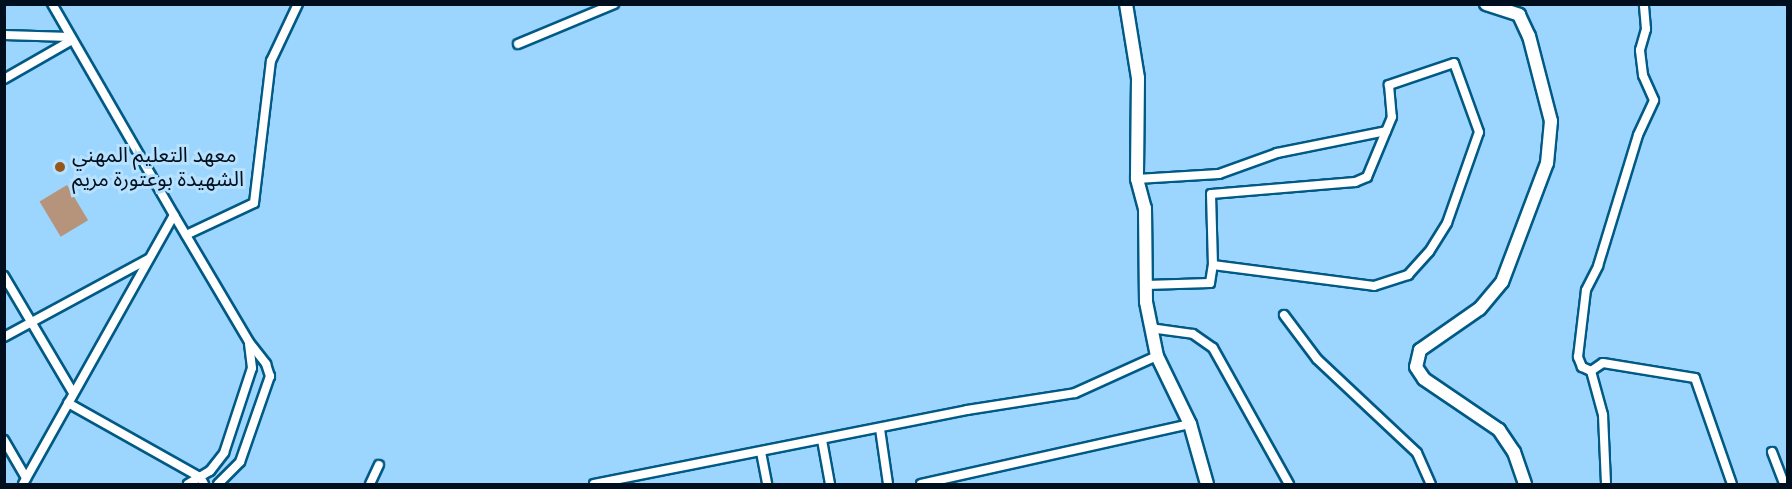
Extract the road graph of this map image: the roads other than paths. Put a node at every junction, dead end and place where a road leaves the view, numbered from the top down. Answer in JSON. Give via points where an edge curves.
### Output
{"nodes":[{"id":1,"x":52,"y":4,"type":"edge"},
{"id":2,"x":298,"y":4,"type":"edge"},
{"id":3,"x":614,"y":4,"type":"edge"},
{"id":4,"x":1126,"y":4,"type":"edge"},
{"id":5,"x":1486,"y":4,"type":"edge"},
{"id":6,"x":1644,"y":4,"type":"edge"},
{"id":7,"x":4,"y":35,"type":"edge"},
{"id":8,"x":71,"y":38,"type":"junction"},
{"id":9,"x":518,"y":44,"type":"dead end"},
{"id":10,"x":4,"y":79,"type":"edge"},
{"id":11,"x":1386,"y":131,"type":"junction"},
{"id":12,"x":1137,"y":179,"type":"junction"},
{"id":13,"x":174,"y":215,"type":"junction"},
{"id":14,"x":186,"y":235,"type":"junction"},
{"id":15,"x":149,"y":259,"type":"junction"},
{"id":16,"x":1213,"y":265,"type":"junction"},
{"id":17,"x":4,"y":276,"type":"edge"},
{"id":18,"x":1146,"y":285,"type":"junction"},
{"id":19,"x":1284,"y":315,"type":"dead end"},
{"id":20,"x":31,"y":321,"type":"junction"},
{"id":21,"x":1150,"y":328,"type":"junction"},
{"id":22,"x":4,"y":338,"type":"edge"},
{"id":23,"x":249,"y":342,"type":"junction"},
{"id":24,"x":1157,"y":356,"type":"junction"},
{"id":25,"x":1591,"y":371,"type":"junction"},
{"id":26,"x":72,"y":391,"type":"junction"},
{"id":27,"x":68,"y":403,"type":"junction"},
{"id":28,"x":1190,"y":424,"type":"junction"},
{"id":29,"x":880,"y":429,"type":"junction"},
{"id":30,"x":4,"y":440,"type":"edge"},
{"id":31,"x":822,"y":440,"type":"junction"},
{"id":32,"x":761,"y":452,"type":"junction"},
{"id":33,"x":1772,"y":452,"type":"dead end"},
{"id":34,"x":379,"y":465,"type":"dead end"},
{"id":35,"x":24,"y":481,"type":"edge"},
{"id":36,"x":202,"y":481,"type":"edge"},
{"id":37,"x":950,"y":481,"type":"edge"},
{"id":38,"x":188,"y":484,"type":"edge"},
{"id":39,"x":219,"y":484,"type":"edge"},
{"id":40,"x":370,"y":484,"type":"edge"},
{"id":41,"x":594,"y":484,"type":"edge"},
{"id":42,"x":767,"y":484,"type":"edge"},
{"id":43,"x":830,"y":484,"type":"edge"},
{"id":44,"x":888,"y":484,"type":"edge"},
{"id":45,"x":921,"y":484,"type":"edge"},
{"id":46,"x":1207,"y":484,"type":"edge"},
{"id":47,"x":1289,"y":484,"type":"edge"},
{"id":48,"x":1431,"y":484,"type":"edge"},
{"id":49,"x":1525,"y":484,"type":"edge"},
{"id":50,"x":1606,"y":484,"type":"edge"},
{"id":51,"x":1732,"y":484,"type":"edge"},
{"id":52,"x":1784,"y":484,"type":"edge"}],
"edges":[{"from":1,"to":8,"type":"street"},
{"from":2,"to":14,"type":"street","via":[[271,61],[254,203]]},
{"from":3,"to":9,"type":"street"},
{"from":4,"to":12,"type":"main road","via":[[1138,78]]},
{"from":5,"to":49,"type":"main road","via":[[1519,15],[1529,36],[1551,121],[1547,163],[1502,282],[1479,309],[1420,350],[1416,367],[1425,379],[1499,430],[1514,452]]},
{"from":6,"to":25,"type":"street","via":[[1646,29],[1640,50],[1643,75],[1654,100],[1638,135],[1598,266],[1586,290],[1578,357],[1582,367]]},
{"from":7,"to":8,"type":"street"},
{"from":8,"to":10,"type":"street"},
{"from":8,"to":13,"type":"street"},
{"from":11,"to":12,"type":"street","via":[[1277,153],[1219,174]]},
{"from":11,"to":16,"type":"street","via":[[1367,177],[1355,182],[1211,194]]},
{"from":11,"to":16,"type":"street","via":[[1392,117],[1389,85],[1454,63],[1479,132],[1447,223],[1408,275],[1374,286]]},
{"from":12,"to":18,"type":"main road","via":[[1145,208]]},
{"from":13,"to":14,"type":"street"},
{"from":13,"to":15,"type":"street"},
{"from":14,"to":23,"type":"street"},
{"from":15,"to":20,"type":"street"},
{"from":15,"to":26,"type":"street"},
{"from":16,"to":18,"type":"street","via":[[1210,282]]},
{"from":17,"to":20,"type":"street"},
{"from":18,"to":21,"type":"main road"},
{"from":19,"to":48,"type":"street","via":[[1317,358],[1417,453]]},
{"from":20,"to":22,"type":"street"},
{"from":20,"to":26,"type":"street"},
{"from":21,"to":24,"type":"main road"},
{"from":21,"to":47,"type":"street","via":[[1193,334],[1214,348]]},
{"from":23,"to":36,"type":"street","via":[[252,368],[224,453]]},
{"from":23,"to":39,"type":"street","via":[[270,376],[240,462]]},
{"from":24,"to":28,"type":"main road"},
{"from":24,"to":29,"type":"street","via":[[1075,393]]},
{"from":25,"to":50,"type":"street","via":[[1603,415]]},
{"from":25,"to":51,"type":"street","via":[[1603,363],[1695,378]]},
{"from":26,"to":27,"type":"street"},
{"from":27,"to":35,"type":"street"},
{"from":27,"to":36,"type":"street"},
{"from":28,"to":37,"type":"street"},
{"from":28,"to":46,"type":"main road"},
{"from":29,"to":31,"type":"street"},
{"from":29,"to":44,"type":"street"},
{"from":30,"to":35,"type":"street"},
{"from":31,"to":32,"type":"street"},
{"from":31,"to":43,"type":"street"},
{"from":32,"to":41,"type":"street"},
{"from":32,"to":42,"type":"street"},
{"from":33,"to":52,"type":"street"},
{"from":34,"to":40,"type":"street"},
{"from":36,"to":38,"type":"street"},
{"from":37,"to":45,"type":"street"}]}
